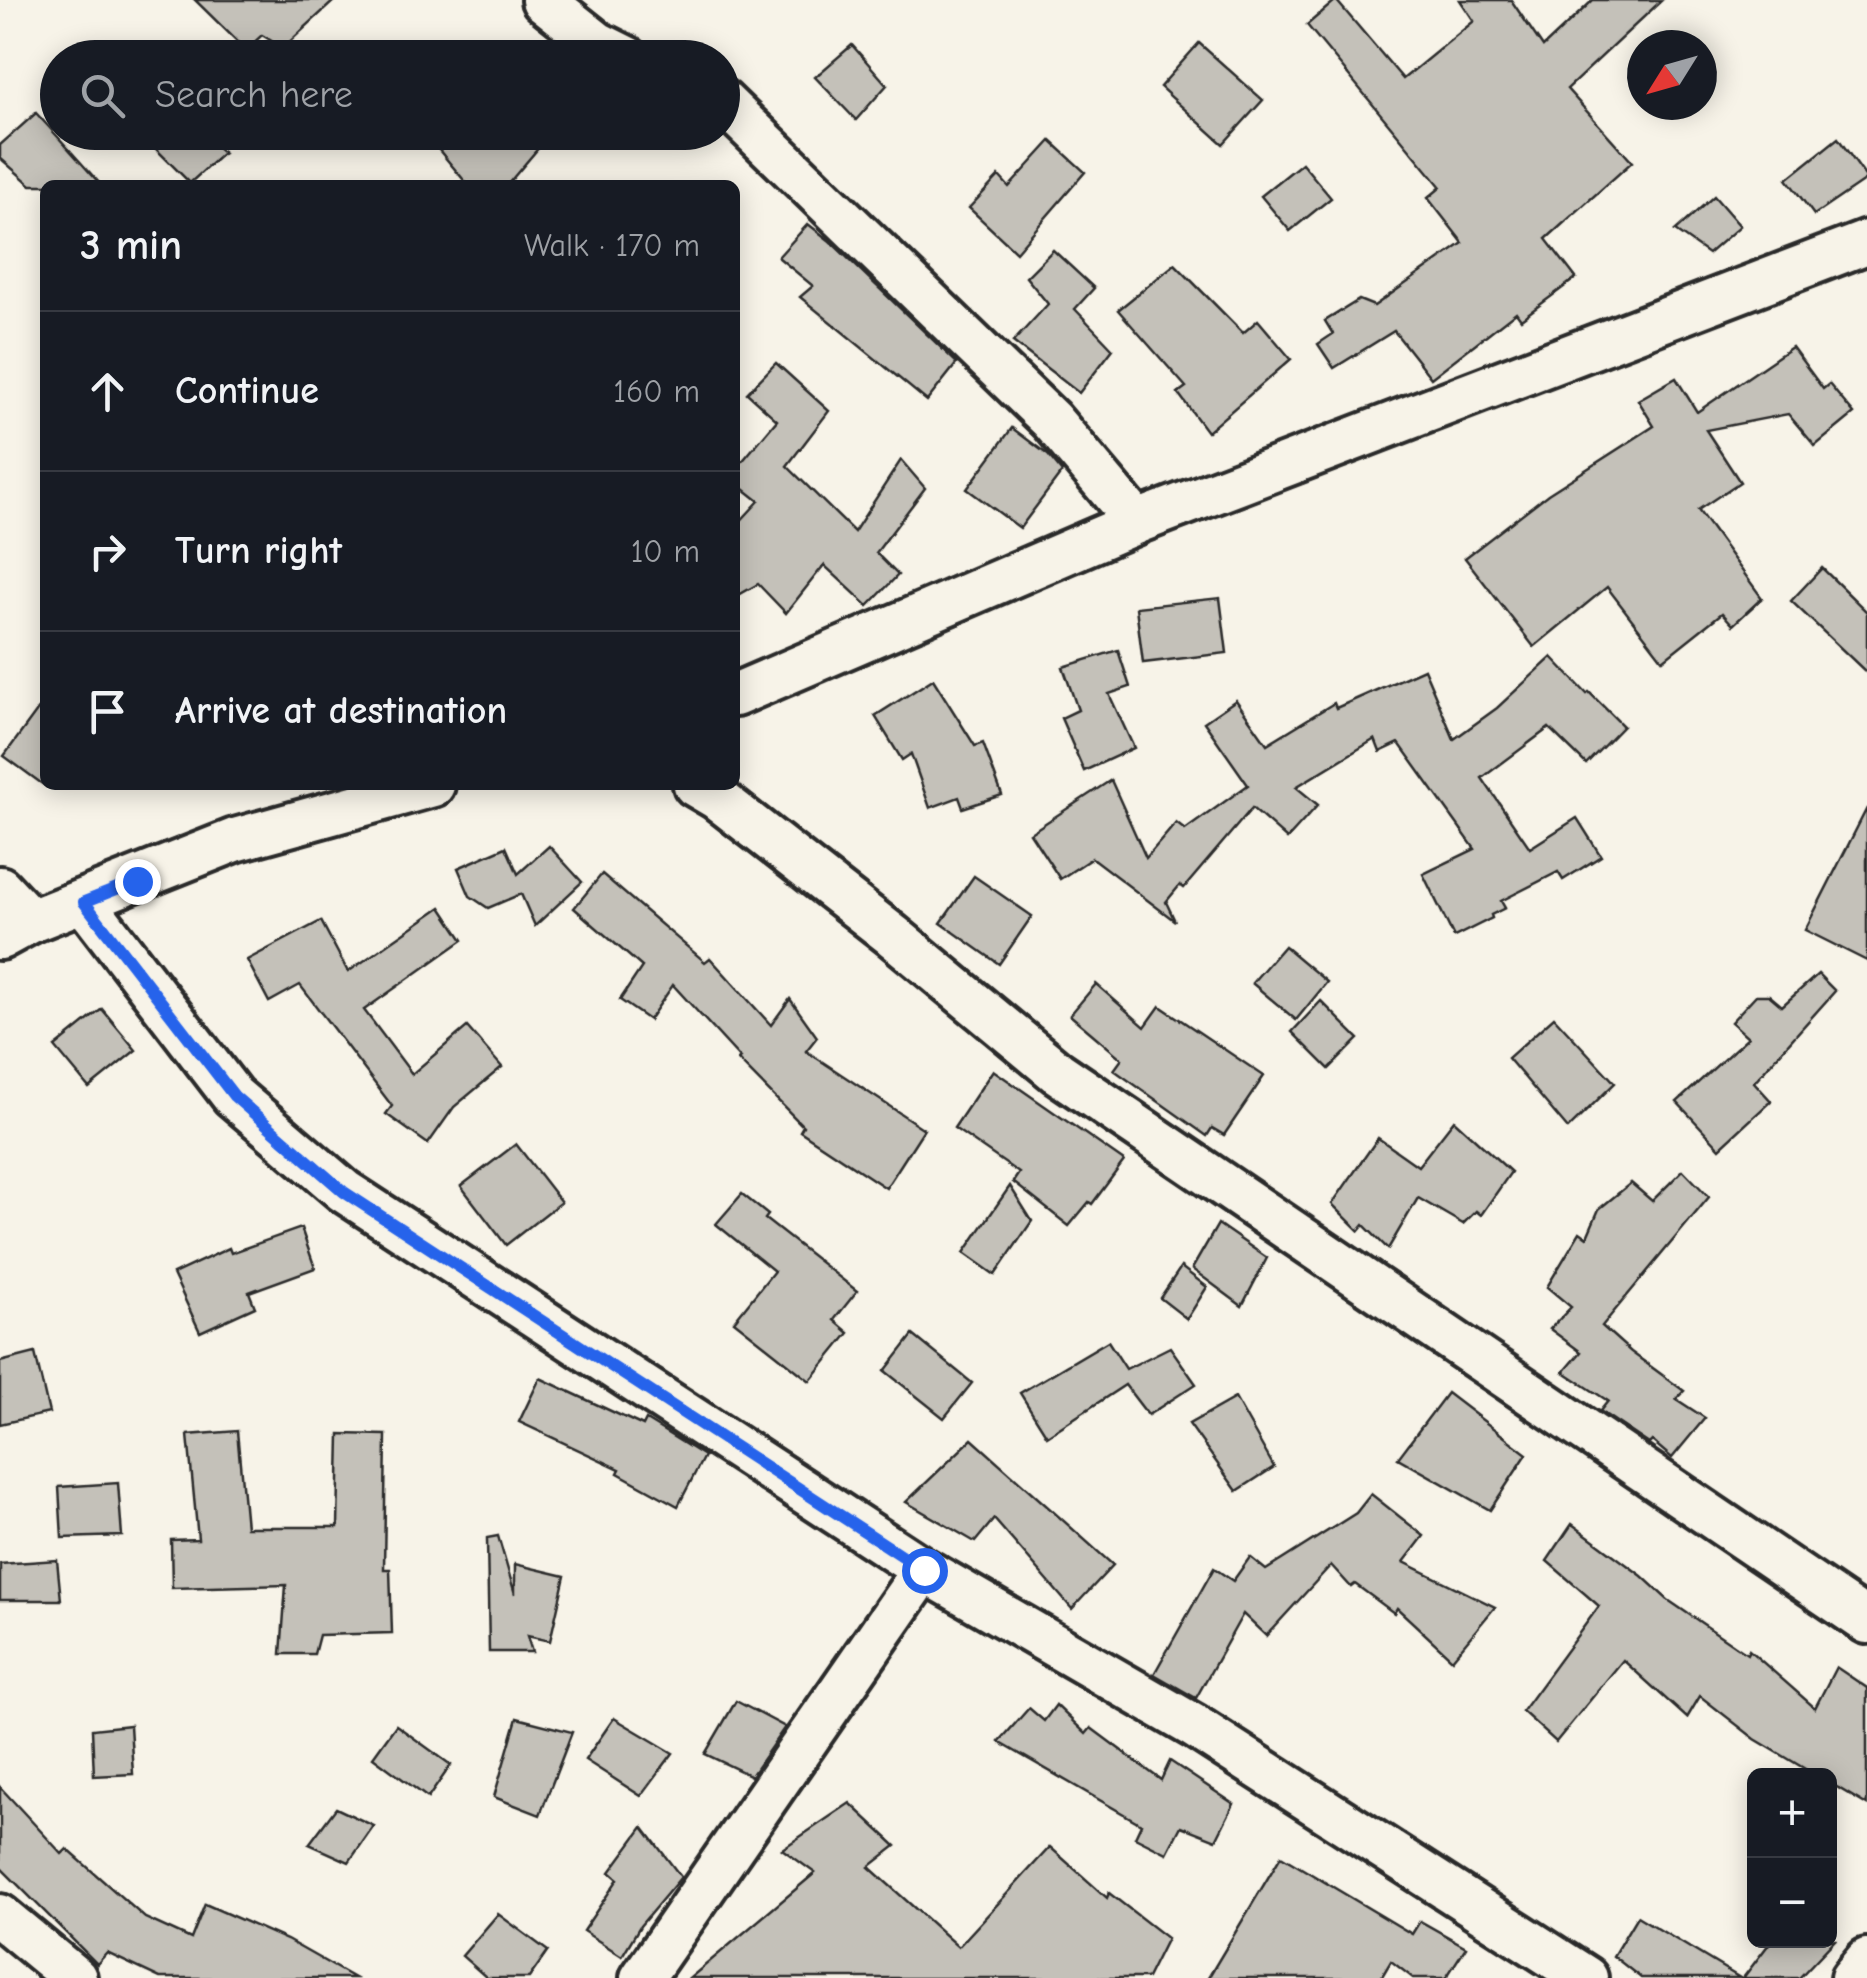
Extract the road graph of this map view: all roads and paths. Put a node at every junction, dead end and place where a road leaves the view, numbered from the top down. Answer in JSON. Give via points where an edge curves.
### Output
{"nodes":[{"id":1,"x":543,"y":0,"type":"edge"},
{"id":2,"x":592,"y":40,"type":"edge"},
{"id":3,"x":740,"y":119,"type":"edge"},
{"id":4,"x":1867,"y":242,"type":"edge"},
{"id":5,"x":1137,"y":522,"type":"junction"},
{"id":6,"x":740,"y":693,"type":"edge"},
{"id":7,"x":415,"y":790,"type":"edge"},
{"id":8,"x":704,"y":790,"type":"edge"},
{"id":9,"x":0,"y":888,"type":"edge"},
{"id":10,"x":84,"y":902,"type":"junction"},
{"id":11,"x":16,"y":930,"type":"edge"},
{"id":12,"x":924,"y":1570,"type":"junction"},
{"id":13,"x":1867,"y":1622,"type":"edge"},
{"id":14,"x":0,"y":1916,"type":"edge"},
{"id":15,"x":1867,"y":1960,"type":"edge"},
{"id":16,"x":75,"y":1978,"type":"edge"},
{"id":17,"x":642,"y":1978,"type":"edge"},
{"id":18,"x":1586,"y":1978,"type":"edge"},
{"id":19,"x":1852,"y":1978,"type":"edge"}],
"edges":[{"from":1,"to":2,"type":"street"},
{"from":3,"to":5,"type":"street","via":[[1051,420]]},
{"from":4,"to":5,"type":"street"},
{"from":5,"to":6,"type":"street"},
{"from":7,"to":10,"type":"street","via":[[235,840]]},
{"from":8,"to":13,"type":"street","via":[[1056,1072]]},
{"from":9,"to":11,"type":"street"},
{"from":10,"to":11,"type":"street"},
{"from":10,"to":12,"type":"street","via":[[234,1096],[344,1192]]},
{"from":12,"to":17,"type":"street"},
{"from":12,"to":18,"type":"street","via":[[1194,1726]]},
{"from":14,"to":16,"type":"street"},
{"from":15,"to":19,"type":"street"}]}
